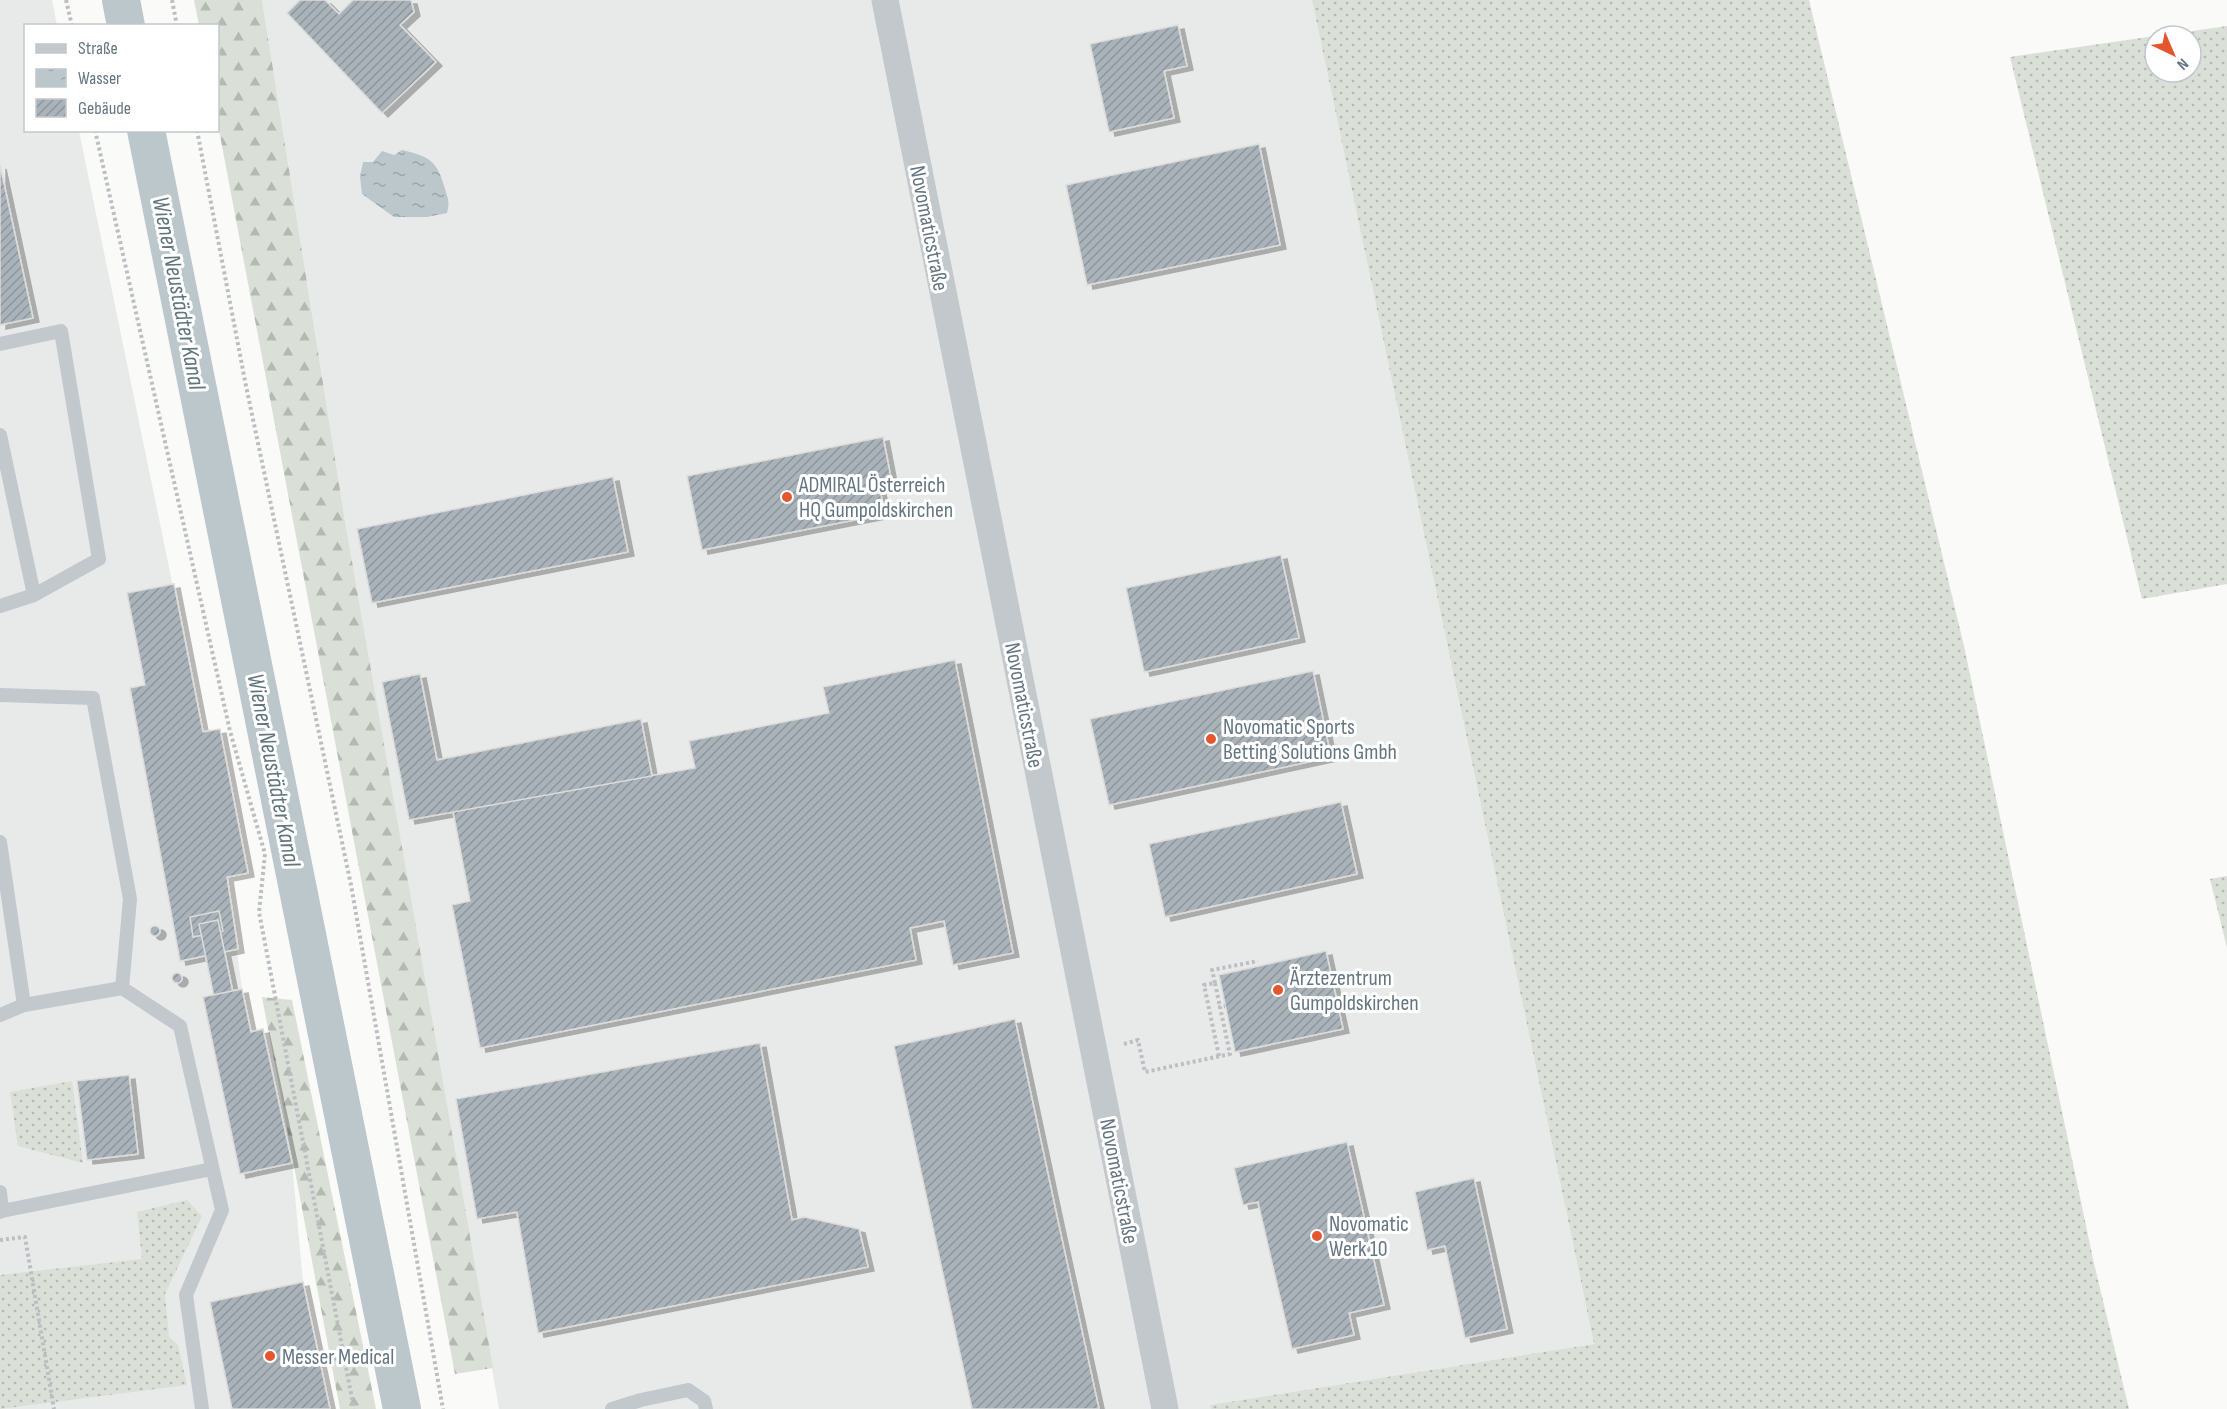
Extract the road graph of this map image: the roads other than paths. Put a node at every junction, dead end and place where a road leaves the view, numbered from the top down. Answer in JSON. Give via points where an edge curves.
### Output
{"nodes":[{"id":1,"x":885,"y":0,"type":"edge"},
{"id":2,"x":0,"y":344,"type":"edge"},
{"id":3,"x":0,"y":435,"type":"edge"},
{"id":4,"x":34,"y":595,"type":"junction"},
{"id":5,"x":0,"y":606,"type":"edge"},
{"id":6,"x":0,"y":695,"type":"edge"},
{"id":7,"x":0,"y":842,"type":"edge"},
{"id":8,"x":122,"y":988,"type":"junction"},
{"id":9,"x":24,"y":1005,"type":"junction"},
{"id":10,"x":0,"y":1015,"type":"edge"},
{"id":11,"x":212,"y":1169,"type":"junction"},
{"id":12,"x":0,"y":1192,"type":"edge"},
{"id":13,"x":1,"y":1211,"type":"edge"},
{"id":14,"x":202,"y":1409,"type":"edge"},
{"id":15,"x":612,"y":1409,"type":"edge"},
{"id":16,"x":706,"y":1409,"type":"edge"},
{"id":17,"x":1165,"y":1409,"type":"edge"}],
"edges":[{"from":1,"to":17,"type":"street","name":"Novomaticstraße"},
{"from":2,"to":4,"type":"lane","via":[[61,331],[99,559]]},
{"from":3,"to":4,"type":"lane"},
{"from":4,"to":5,"type":"lane"},
{"from":6,"to":8,"type":"lane","via":[[93,698],[130,899]]},
{"from":7,"to":9,"type":"lane"},
{"from":8,"to":9,"type":"lane"},
{"from":8,"to":11,"type":"lane","via":[[180,1026]]},
{"from":9,"to":10,"type":"lane"},
{"from":11,"to":13,"type":"lane"},
{"from":11,"to":14,"type":"lane","via":[[222,1210],[186,1295]]},
{"from":12,"to":13,"type":"lane"},
{"from":15,"to":16,"type":"lane","via":[[688,1390],[704,1401]]}]}
